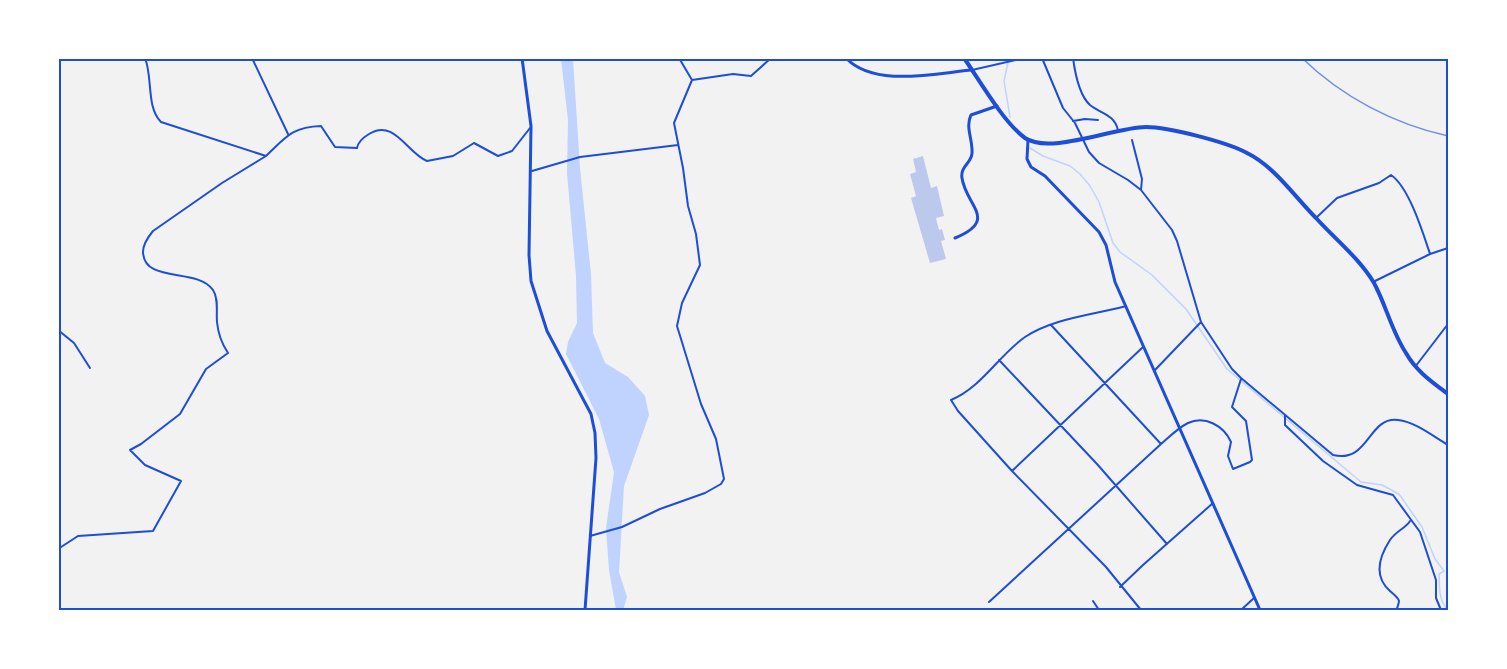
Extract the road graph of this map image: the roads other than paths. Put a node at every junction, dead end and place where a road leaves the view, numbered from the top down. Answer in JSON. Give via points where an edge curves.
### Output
{"nodes":[{"id":1,"x":145,"y":58,"type":"edge"},
{"id":2,"x":252,"y":58,"type":"edge"},
{"id":3,"x":522,"y":58,"type":"edge"},
{"id":4,"x":678,"y":58,"type":"edge"},
{"id":5,"x":771,"y":58,"type":"edge"},
{"id":6,"x":846,"y":58,"type":"edge"},
{"id":7,"x":964,"y":58,"type":"edge"},
{"id":8,"x":1005,"y":58,"type":"edge"},
{"id":9,"x":1024,"y":58,"type":"edge"},
{"id":10,"x":1042,"y":58,"type":"edge"},
{"id":11,"x":1073,"y":58,"type":"edge"},
{"id":12,"x":1004,"y":64,"type":"junction"},
{"id":13,"x":972,"y":70,"type":"junction"},
{"id":14,"x":692,"y":80,"type":"junction"},
{"id":15,"x":998,"y":106,"type":"junction"},
{"id":16,"x":1098,"y":120,"type":"dead end"},
{"id":17,"x":1073,"y":121,"type":"junction"},
{"id":18,"x":531,"y":126,"type":"junction"},
{"id":19,"x":1118,"y":130,"type":"junction"},
{"id":20,"x":288,"y":134,"type":"junction"},
{"id":21,"x":1028,"y":140,"type":"junction"},
{"id":22,"x":1132,"y":140,"type":"dead end"},
{"id":23,"x":678,"y":146,"type":"junction"},
{"id":24,"x":266,"y":156,"type":"junction"},
{"id":25,"x":532,"y":171,"type":"junction"},
{"id":26,"x":1141,"y":190,"type":"junction"},
{"id":27,"x":1316,"y":218,"type":"junction"},
{"id":28,"x":955,"y":238,"type":"dead end"},
{"id":29,"x":1449,"y":248,"type":"edge"},
{"id":30,"x":1430,"y":254,"type":"junction"},
{"id":31,"x":1373,"y":282,"type":"junction"},
{"id":32,"x":1126,"y":306,"type":"junction"},
{"id":33,"x":1050,"y":324,"type":"junction"},
{"id":34,"x":1199,"y":324,"type":"junction"},
{"id":35,"x":1449,"y":324,"type":"edge"},
{"id":36,"x":58,"y":330,"type":"edge"},
{"id":37,"x":1144,"y":346,"type":"junction"},
{"id":38,"x":999,"y":360,"type":"junction"},
{"id":39,"x":1415,"y":367,"type":"junction"},
{"id":40,"x":90,"y":368,"type":"dead end"},
{"id":41,"x":1155,"y":371,"type":"junction"},
{"id":42,"x":1241,"y":378,"type":"junction"},
{"id":43,"x":1105,"y":383,"type":"junction"},
{"id":44,"x":1449,"y":394,"type":"edge"},
{"id":45,"x":1286,"y":414,"type":"junction"},
{"id":46,"x":1059,"y":425,"type":"junction"},
{"id":47,"x":1180,"y":429,"type":"junction"},
{"id":48,"x":1161,"y":444,"type":"junction"},
{"id":49,"x":1449,"y":445,"type":"edge"},
{"id":50,"x":1012,"y":471,"type":"junction"},
{"id":51,"x":1116,"y":486,"type":"junction"},
{"id":52,"x":1213,"y":503,"type":"junction"},
{"id":53,"x":1410,"y":521,"type":"junction"},
{"id":54,"x":1070,"y":529,"type":"junction"},
{"id":55,"x":591,"y":535,"type":"junction"},
{"id":56,"x":1167,"y":544,"type":"junction"},
{"id":57,"x":58,"y":549,"type":"edge"},
{"id":58,"x":1120,"y":587,"type":"junction"},
{"id":59,"x":1254,"y":598,"type":"junction"},
{"id":60,"x":1093,"y":601,"type":"dead end"},
{"id":61,"x":989,"y":602,"type":"dead end"},
{"id":62,"x":109,"y":610,"type":"edge"},
{"id":63,"x":118,"y":610,"type":"edge"},
{"id":64,"x":585,"y":610,"type":"edge"},
{"id":65,"x":1099,"y":610,"type":"edge"},
{"id":66,"x":1141,"y":610,"type":"edge"},
{"id":67,"x":1241,"y":610,"type":"edge"},
{"id":68,"x":1260,"y":610,"type":"edge"},
{"id":69,"x":1396,"y":610,"type":"edge"},
{"id":70,"x":1441,"y":610,"type":"edge"}],
"edges":[{"from":1,"to":24,"type":"street","via":[[156,117],[161,122]]},
{"from":2,"to":20,"type":"street"},
{"from":3,"to":18,"type":"street"},
{"from":4,"to":14,"type":"street"},
{"from":5,"to":14,"type":"street","via":[[751,76],[733,74]]},
{"from":6,"to":13,"type":"street","via":[[859,69],[890,76]]},
{"from":7,"to":13,"type":"main road"},
{"from":8,"to":12,"type":"street"},
{"from":9,"to":12,"type":"street"},
{"from":10,"to":17,"type":"street","via":[[1063,108]]},
{"from":11,"to":19,"type":"street","via":[[1084,98],[1109,115]]},
{"from":12,"to":13,"type":"street"},
{"from":13,"to":15,"type":"main road"},
{"from":14,"to":23,"type":"street","via":[[675,123]]},
{"from":15,"to":21,"type":"main road"},
{"from":15,"to":28,"type":"street","via":[[970,115],[967,122],[972,150],[961,176],[975,205],[977,220],[975,227]]},
{"from":16,"to":17,"type":"street"},
{"from":17,"to":26,"type":"street","via":[[1094,158]]},
{"from":18,"to":20,"type":"street","via":[[513,151],[498,156],[474,143],[453,156],[427,161],[385,129],[371,132],[357,148],[335,147],[321,126]]},
{"from":18,"to":25,"type":"street"},
{"from":19,"to":21,"type":"main road","via":[[1051,144]]},
{"from":19,"to":27,"type":"main road","via":[[1170,129],[1247,153],[1264,164]]},
{"from":20,"to":24,"type":"street"},
{"from":21,"to":32,"type":"street","via":[[1027,159],[1031,167],[1099,232]]},
{"from":22,"to":26,"type":"street"},
{"from":23,"to":25,"type":"street","via":[[570,159]]},
{"from":23,"to":55,"type":"street","via":[[700,265],[682,303],[677,326],[716,439],[724,479],[705,493],[622,528]]},
{"from":24,"to":57,"type":"street","via":[[153,231],[144,246],[151,268],[192,278],[213,289],[218,326],[228,353],[206,369],[180,414],[130,450],[145,465],[181,480],[153,531],[78,536]]},
{"from":25,"to":55,"type":"street","via":[[531,280],[547,332],[582,395],[595,433]]},
{"from":26,"to":34,"type":"street","via":[[1177,241]]},
{"from":27,"to":30,"type":"street","via":[[1337,198],[1391,175],[1412,208]]},
{"from":27,"to":31,"type":"main road"},
{"from":29,"to":30,"type":"street"},
{"from":30,"to":31,"type":"street"},
{"from":31,"to":39,"type":"main road"},
{"from":32,"to":33,"type":"street"},
{"from":32,"to":37,"type":"street"},
{"from":33,"to":38,"type":"street","via":[[1023,339]]},
{"from":33,"to":43,"type":"street"},
{"from":34,"to":41,"type":"street"},
{"from":34,"to":42,"type":"street"},
{"from":35,"to":39,"type":"street"},
{"from":36,"to":40,"type":"street","via":[[74,343]]},
{"from":37,"to":41,"type":"street"},
{"from":37,"to":43,"type":"street"},
{"from":38,"to":46,"type":"street"},
{"from":38,"to":50,"type":"street","via":[[973,386],[951,400]]},
{"from":39,"to":44,"type":"main road"},
{"from":41,"to":47,"type":"street"},
{"from":42,"to":45,"type":"street"},
{"from":42,"to":47,"type":"street","via":[[1232,407],[1246,421],[1250,462],[1233,469],[1228,456],[1231,442],[1217,426],[1201,421]]},
{"from":43,"to":46,"type":"street"},
{"from":43,"to":48,"type":"street"},
{"from":45,"to":49,"type":"street","via":[[1340,456],[1352,455],[1382,423],[1390,420],[1403,421]]},
{"from":45,"to":53,"type":"street","via":[[1285,425],[1323,461],[1357,485],[1393,495]]},
{"from":46,"to":50,"type":"street"},
{"from":46,"to":51,"type":"street"},
{"from":47,"to":48,"type":"street"},
{"from":47,"to":52,"type":"street"},
{"from":48,"to":51,"type":"street"},
{"from":50,"to":54,"type":"street"},
{"from":51,"to":54,"type":"street"},
{"from":51,"to":56,"type":"street"},
{"from":52,"to":56,"type":"street"},
{"from":52,"to":59,"type":"street"},
{"from":53,"to":69,"type":"street","via":[[1395,534],[1381,558],[1379,577],[1397,598]]},
{"from":53,"to":70,"type":"street","via":[[1420,532],[1434,571],[1436,602]]},
{"from":54,"to":58,"type":"street"},
{"from":54,"to":61,"type":"street"},
{"from":55,"to":64,"type":"street"},
{"from":56,"to":58,"type":"street"},
{"from":58,"to":66,"type":"street"},
{"from":59,"to":67,"type":"street"},
{"from":59,"to":68,"type":"street"},
{"from":60,"to":65,"type":"street"},
{"from":62,"to":63,"type":"street"}]}
